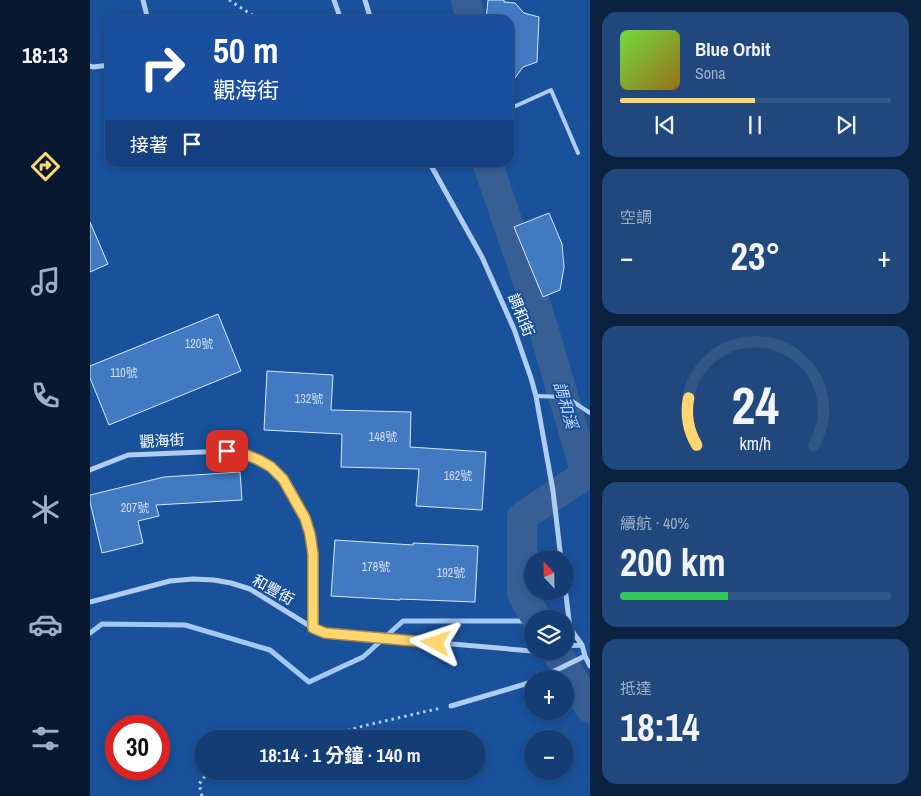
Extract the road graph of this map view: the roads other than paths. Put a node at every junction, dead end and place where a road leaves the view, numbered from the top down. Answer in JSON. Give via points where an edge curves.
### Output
{"nodes":[{"id":1,"x":143,"y":0,"type":"edge"},
{"id":2,"x":334,"y":0,"type":"edge"},
{"id":3,"x":365,"y":0,"type":"edge"},
{"id":4,"x":147,"y":15,"type":"edge"},
{"id":5,"x":339,"y":15,"type":"edge"},
{"id":6,"x":370,"y":15,"type":"edge"},
{"id":7,"x":90,"y":66,"type":"edge"},
{"id":8,"x":105,"y":66,"type":"edge"},
{"id":9,"x":514,"y":108,"type":"edge"},
{"id":10,"x":578,"y":152,"type":"dead end"},
{"id":11,"x":432,"y":167,"type":"edge"},
{"id":12,"x":536,"y":396,"type":"junction"},
{"id":13,"x":590,"y":413,"type":"edge"},
{"id":14,"x":90,"y":470,"type":"edge"},
{"id":15,"x":560,"y":550,"type":"edge"},
{"id":16,"x":567,"y":600,"type":"edge"},
{"id":17,"x":90,"y":602,"type":"edge"},
{"id":18,"x":313,"y":628,"type":"junction"},
{"id":19,"x":574,"y":645,"type":"edge"},
{"id":20,"x":582,"y":645,"type":"junction"},
{"id":21,"x":524,"y":651,"type":"edge"},
{"id":22,"x":584,"y":656,"type":"junction"},
{"id":23,"x":590,"y":666,"type":"edge"},
{"id":24,"x":556,"y":670,"type":"edge"},
{"id":25,"x":524,"y":684,"type":"edge"},
{"id":26,"x":451,"y":706,"type":"road end"}],
"edges":[{"from":1,"to":4,"type":"street"},
{"from":2,"to":5,"type":"street"},
{"from":3,"to":6,"type":"street"},
{"from":7,"to":8,"type":"street"},
{"from":9,"to":10,"type":"lane","via":[[551,90]]},
{"from":11,"to":12,"type":"street","name":"調和街","via":[[482,257],[514,330]]},
{"from":12,"to":13,"type":"lane","via":[[566,397]]},
{"from":12,"to":15,"type":"street","name":"調和街"},
{"from":14,"to":18,"type":"street","name":"觀海街","via":[[128,455],[227,451],[242,453],[271,467],[283,479],[305,518],[310,534]]},
{"from":16,"to":20,"type":"street","via":[[570,628]]},
{"from":17,"to":18,"type":"street","name":"和豐街","via":[[170,581],[214,580],[250,589]]},
{"from":18,"to":21,"type":"street","name":"和豐街","via":[[325,633]]},
{"from":19,"to":20,"type":"street"},
{"from":20,"to":22,"type":"street"},
{"from":22,"to":23,"type":"street"},
{"from":22,"to":24,"type":"street"},
{"from":25,"to":26,"type":"street"}]}
